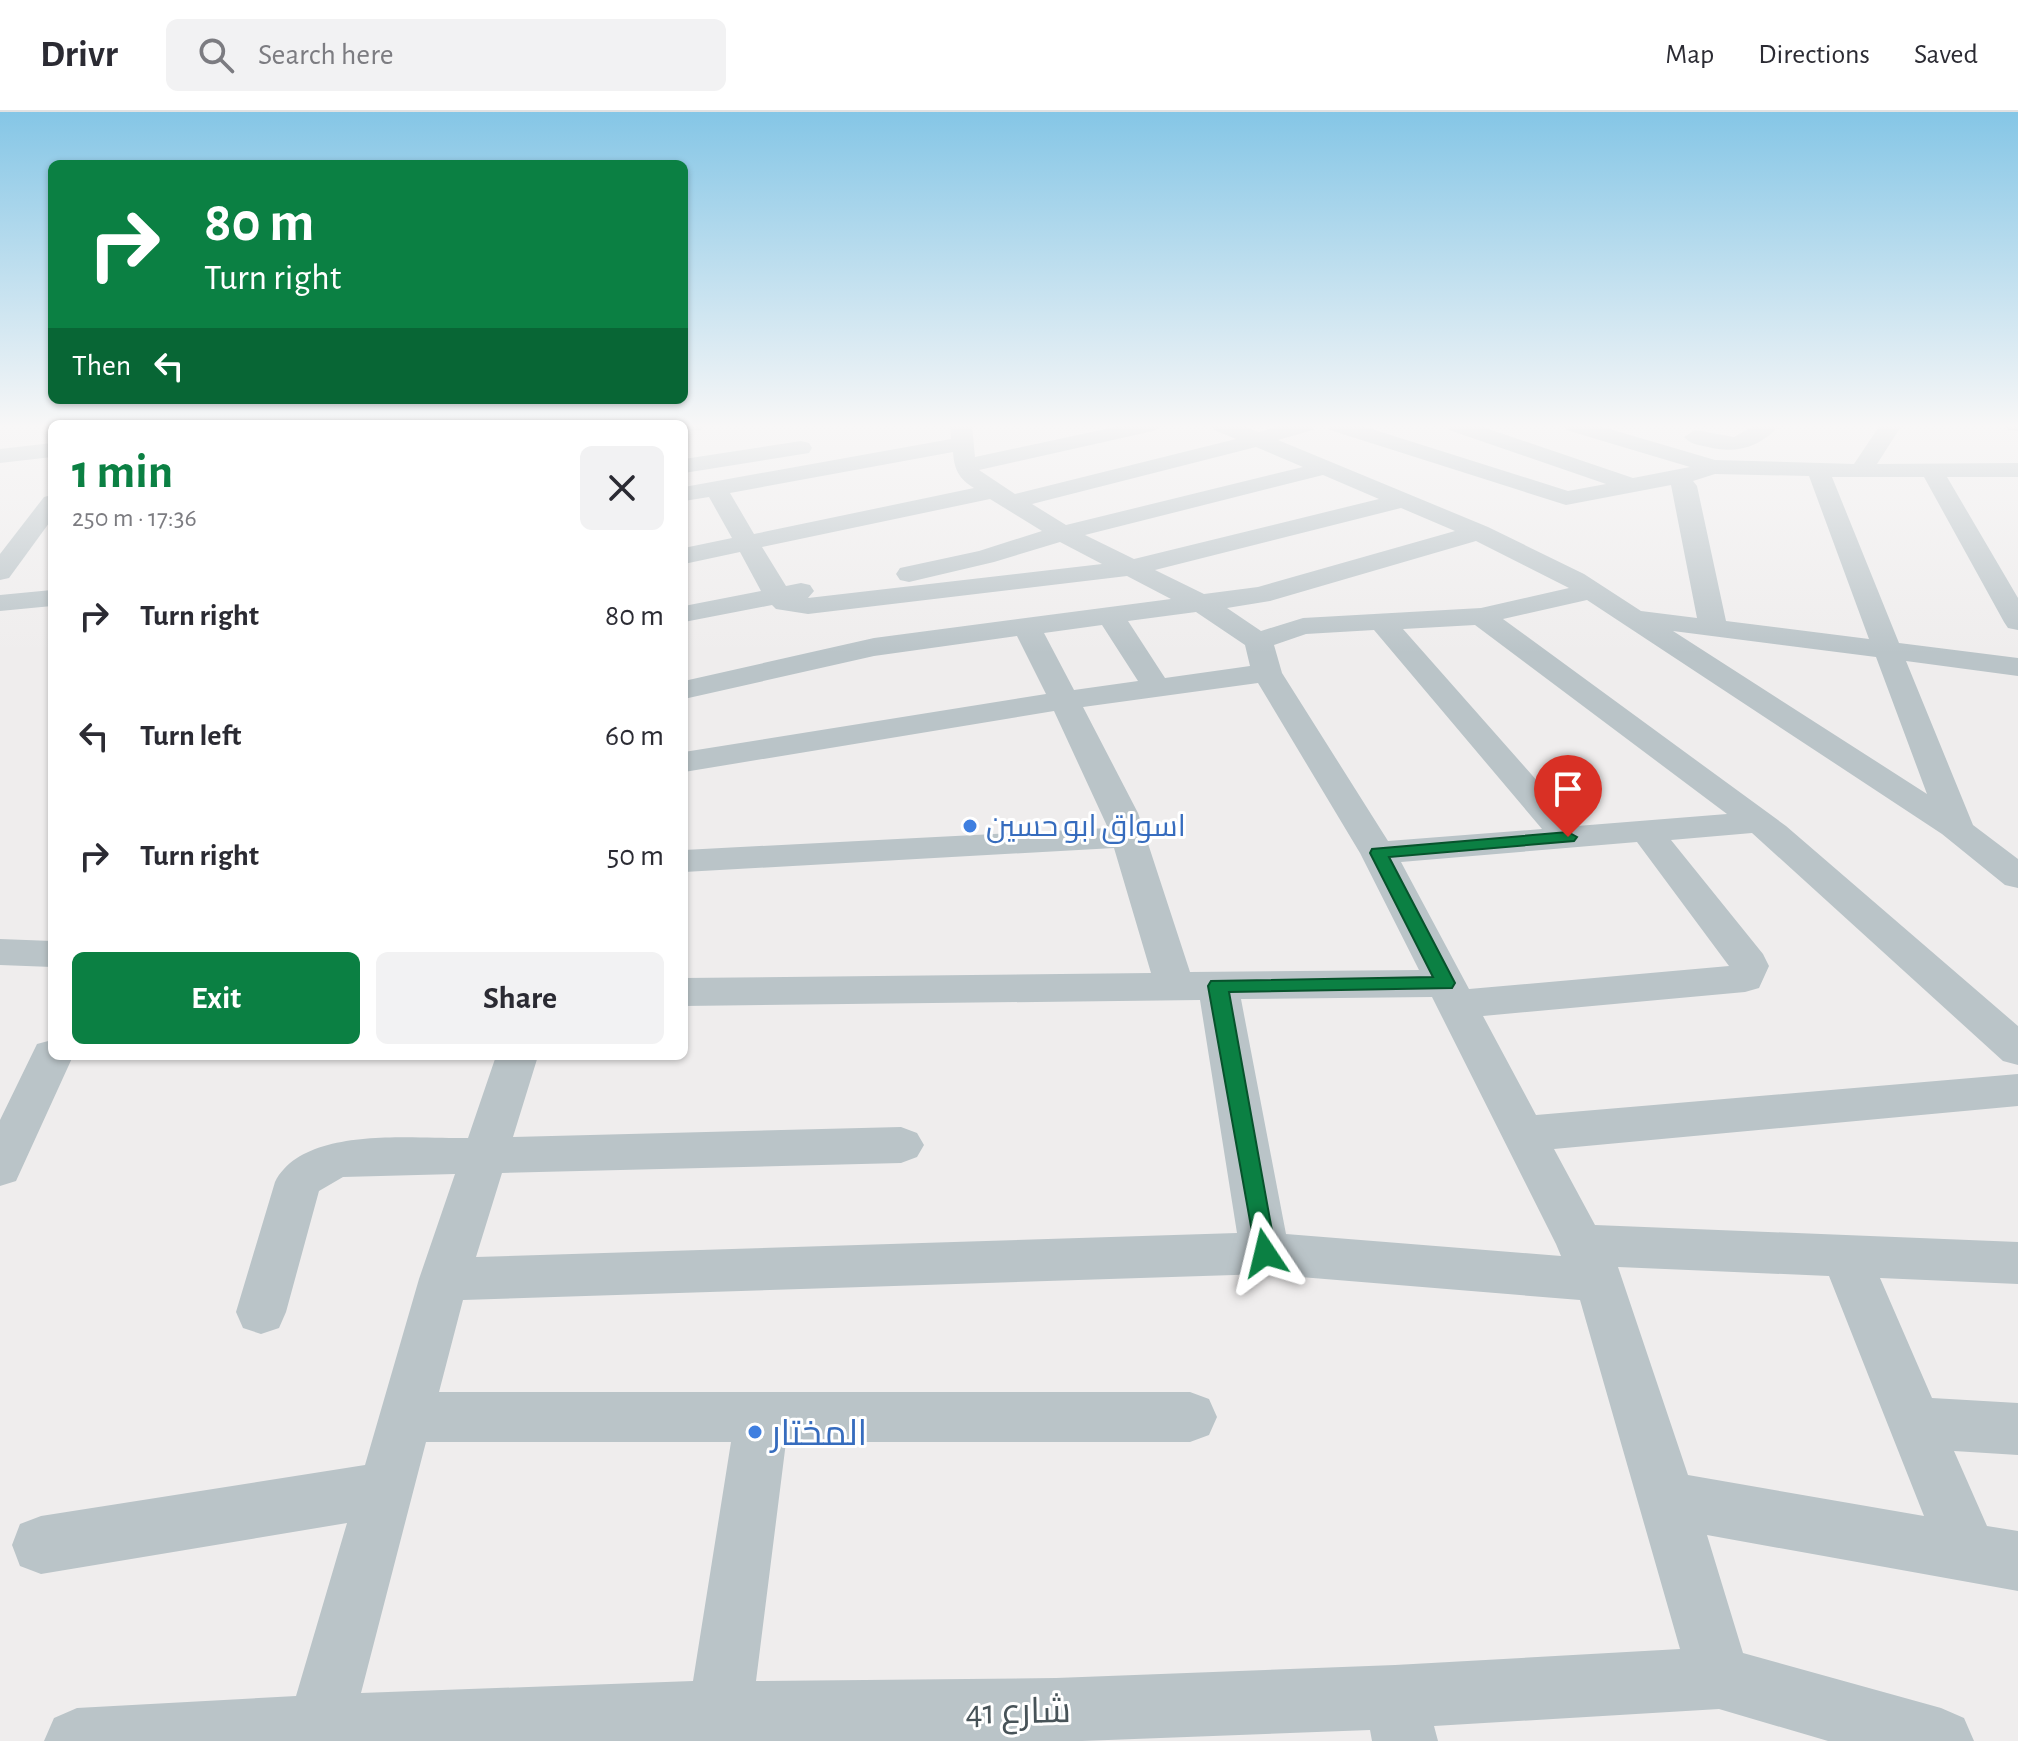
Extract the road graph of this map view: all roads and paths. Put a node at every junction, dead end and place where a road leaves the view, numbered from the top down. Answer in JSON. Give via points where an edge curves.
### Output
{"nodes":[{"id":1,"x":723,"y":501,"type":"edge"},
{"id":2,"x":864,"y":501,"type":"edge"},
{"id":3,"x":1024,"y":501,"type":"edge"},
{"id":4,"x":1191,"y":501,"type":"edge"},
{"id":5,"x":1399,"y":501,"type":"edge"},
{"id":6,"x":1405,"y":501,"type":"edge"},
{"id":7,"x":1688,"y":501,"type":"edge"},
{"id":8,"x":1829,"y":501,"type":"edge"},
{"id":9,"x":1949,"y":501,"type":"edge"},
{"id":10,"x":48,"y":508,"type":"edge"},
{"id":11,"x":34,"y":527,"type":"junction"},
{"id":12,"x":0,"y":530,"type":"edge"},
{"id":13,"x":1479,"y":532,"type":"junction"},
{"id":14,"x":1062,"y":533,"type":"junction"},
{"id":15,"x":748,"y":545,"type":"junction"},
{"id":16,"x":688,"y":555,"type":"edge"},
{"id":17,"x":1131,"y":568,"type":"junction"},
{"id":18,"x":0,"y":572,"type":"edge"},
{"id":19,"x":1591,"y":591,"type":"junction"},
{"id":20,"x":1260,"y":595,"type":"junction"},
{"id":21,"x":778,"y":596,"type":"junction"},
{"id":22,"x":48,"y":598,"type":"edge"},
{"id":23,"x":0,"y":603,"type":"edge"},
{"id":24,"x":1204,"y":605,"type":"junction"},
{"id":25,"x":688,"y":613,"type":"edge"},
{"id":26,"x":1481,"y":616,"type":"junction"},
{"id":27,"x":1111,"y":617,"type":"junction"},
{"id":28,"x":1631,"y":617,"type":"junction"},
{"id":29,"x":2018,"y":622,"type":"edge"},
{"id":30,"x":1384,"y":624,"type":"junction"},
{"id":31,"x":1303,"y":626,"type":"junction"},
{"id":32,"x":1027,"y":627,"type":"junction"},
{"id":33,"x":1713,"y":628,"type":"junction"},
{"id":34,"x":1887,"y":650,"type":"junction"},
{"id":35,"x":1262,"y":657,"type":"junction"},
{"id":36,"x":2018,"y":667,"type":"edge"},
{"id":37,"x":1157,"y":688,"type":"junction"},
{"id":38,"x":688,"y":689,"type":"edge"},
{"id":39,"x":1066,"y":700,"type":"junction"},
{"id":40,"x":688,"y":761,"type":"edge"},
{"id":41,"x":1758,"y":822,"type":"junction"},
{"id":42,"x":1646,"y":831,"type":"junction"},
{"id":43,"x":1958,"y":831,"type":"junction"},
{"id":44,"x":1129,"y":837,"type":"junction"},
{"id":45,"x":1568,"y":837,"type":"junction"},
{"id":46,"x":1378,"y":853,"type":"junction"},
{"id":47,"x":688,"y":861,"type":"edge"},
{"id":48,"x":2018,"y":877,"type":"edge"},
{"id":49,"x":0,"y":952,"type":"edge"},
{"id":50,"x":48,"y":954,"type":"edge"},
{"id":51,"x":1196,"y":986,"type":"junction"},
{"id":52,"x":688,"y":992,"type":"edge"},
{"id":53,"x":1451,"y":994,"type":"junction"},
{"id":54,"x":2018,"y":1050,"type":"edge"},
{"id":55,"x":50,"y":1060,"type":"edge"},
{"id":56,"x":516,"y":1060,"type":"edge"},
{"id":57,"x":2018,"y":1090,"type":"edge"},
{"id":58,"x":1523,"y":1134,"type":"junction"},
{"id":59,"x":901,"y":1145,"type":"dead end"},
{"id":60,"x":485,"y":1154,"type":"junction"},
{"id":61,"x":0,"y":1168,"type":"edge"},
{"id":62,"x":1265,"y":1253,"type":"junction"},
{"id":63,"x":1846,"y":1256,"type":"junction"},
{"id":64,"x":1590,"y":1263,"type":"junction"},
{"id":65,"x":2018,"y":1263,"type":"edge"},
{"id":66,"x":444,"y":1279,"type":"junction"},
{"id":67,"x":261,"y":1312,"type":"dead end"},
{"id":68,"x":762,"y":1416,"type":"junction"},
{"id":69,"x":404,"y":1417,"type":"junction"},
{"id":70,"x":1190,"y":1417,"type":"dead end"},
{"id":71,"x":1915,"y":1423,"type":"junction"},
{"id":72,"x":2018,"y":1429,"type":"edge"},
{"id":73,"x":385,"y":1489,"type":"junction"},
{"id":74,"x":1668,"y":1500,"type":"junction"},
{"id":75,"x":41,"y":1545,"type":"dead end"},
{"id":76,"x":1993,"y":1557,"type":"edge"},
{"id":77,"x":1719,"y":1678,"type":"junction"},
{"id":78,"x":720,"y":1712,"type":"junction"},
{"id":79,"x":1400,"y":1719,"type":"edge"},
{"id":80,"x":320,"y":1726,"type":"junction"},
{"id":81,"x":1057,"y":1726,"type":"edge"},
{"id":82,"x":802,"y":1728,"type":"edge"},
{"id":83,"x":393,"y":1732,"type":"edge"},
{"id":84,"x":77,"y":1741,"type":"edge"},
{"id":85,"x":1941,"y":1741,"type":"edge"}],
"edges":[{"from":1,"to":15,"type":"street"},
{"from":2,"to":15,"type":"street"},
{"from":3,"to":14,"type":"street"},
{"from":4,"to":14,"type":"street"},
{"from":5,"to":17,"type":"street"},
{"from":6,"to":13,"type":"street"},
{"from":7,"to":33,"type":"street"},
{"from":8,"to":34,"type":"street"},
{"from":9,"to":29,"type":"street"},
{"from":10,"to":11,"type":"street"},
{"from":11,"to":12,"type":"street"},
{"from":11,"to":18,"type":"street"},
{"from":13,"to":19,"type":"street"},
{"from":13,"to":20,"type":"street"},
{"from":14,"to":17,"type":"street"},
{"from":14,"to":21,"type":"street","via":[[952,565]]},
{"from":15,"to":16,"type":"street"},
{"from":15,"to":21,"type":"street"},
{"from":17,"to":21,"type":"street","via":[[820,606],[795,605]]},
{"from":17,"to":24,"type":"street"},
{"from":19,"to":26,"type":"street"},
{"from":19,"to":28,"type":"street"},
{"from":20,"to":24,"type":"street"},
{"from":20,"to":31,"type":"street"},
{"from":21,"to":25,"type":"street"},
{"from":22,"to":23,"type":"street"},
{"from":24,"to":27,"type":"street"},
{"from":24,"to":35,"type":"street"},
{"from":26,"to":30,"type":"street"},
{"from":26,"to":41,"type":"street"},
{"from":27,"to":32,"type":"street"},
{"from":27,"to":37,"type":"street"},
{"from":28,"to":33,"type":"street"},
{"from":28,"to":43,"type":"street"},
{"from":30,"to":31,"type":"street"},
{"from":30,"to":45,"type":"street"},
{"from":31,"to":35,"type":"street"},
{"from":32,"to":38,"type":"street","via":[[874,647]]},
{"from":32,"to":39,"type":"street"},
{"from":33,"to":34,"type":"street"},
{"from":34,"to":36,"type":"street"},
{"from":34,"to":43,"type":"street"},
{"from":35,"to":37,"type":"street"},
{"from":35,"to":46,"type":"street"},
{"from":37,"to":39,"type":"street"},
{"from":39,"to":40,"type":"street"},
{"from":39,"to":44,"type":"street"},
{"from":41,"to":42,"type":"street"},
{"from":41,"to":54,"type":"street"},
{"from":42,"to":45,"type":"street"},
{"from":42,"to":53,"type":"street","via":[[1744,954],[1749,966],[1745,978]]},
{"from":43,"to":48,"type":"street"},
{"from":44,"to":47,"type":"street"},
{"from":44,"to":51,"type":"street"},
{"from":45,"to":46,"type":"street"},
{"from":46,"to":53,"type":"street"},
{"from":49,"to":50,"type":"street"},
{"from":51,"to":52,"type":"street"},
{"from":51,"to":53,"type":"street"},
{"from":51,"to":62,"type":"street"},
{"from":53,"to":58,"type":"street"},
{"from":55,"to":61,"type":"street"},
{"from":56,"to":60,"type":"street"},
{"from":57,"to":58,"type":"street"},
{"from":58,"to":64,"type":"street"},
{"from":59,"to":60,"type":"street"},
{"from":60,"to":66,"type":"street"},
{"from":60,"to":67,"type":"street","via":[[338,1159],[311,1171],[298,1182]]},
{"from":62,"to":64,"type":"street"},
{"from":62,"to":66,"type":"street"},
{"from":63,"to":64,"type":"street"},
{"from":63,"to":65,"type":"street"},
{"from":63,"to":71,"type":"street"},
{"from":64,"to":74,"type":"street"},
{"from":66,"to":69,"type":"street"},
{"from":68,"to":69,"type":"street"},
{"from":68,"to":70,"type":"street"},
{"from":68,"to":78,"type":"street"},
{"from":69,"to":73,"type":"street"},
{"from":71,"to":72,"type":"street"},
{"from":71,"to":76,"type":"street"},
{"from":73,"to":75,"type":"street"},
{"from":73,"to":80,"type":"street"},
{"from":74,"to":76,"type":"street"},
{"from":74,"to":77,"type":"street"},
{"from":77,"to":79,"type":"street","name":"شارع 41"},
{"from":77,"to":85,"type":"street","name":"شارع 41"},
{"from":78,"to":82,"type":"street","name":"شارع 41"},
{"from":78,"to":83,"type":"street","name":"شارع 41"},
{"from":79,"to":81,"type":"street","name":"شارع 41"},
{"from":80,"to":83,"type":"street","name":"شارع 41"},
{"from":80,"to":84,"type":"street","name":"شارع 41"},
{"from":81,"to":82,"type":"street","name":"شارع 41"}]}
